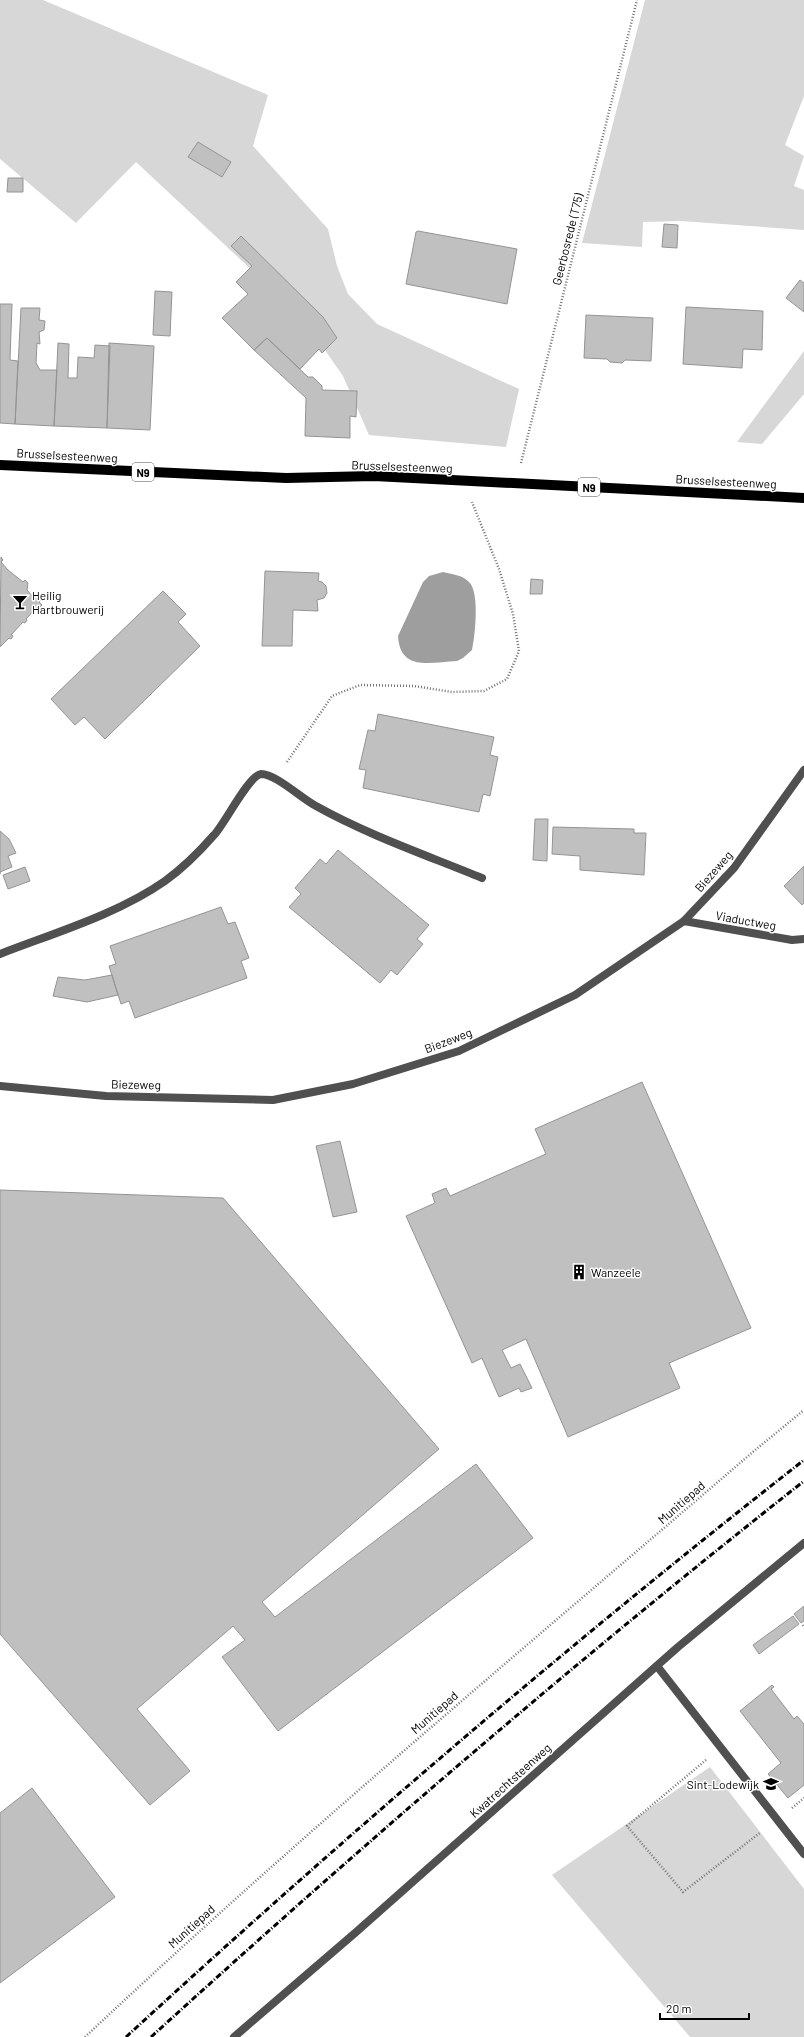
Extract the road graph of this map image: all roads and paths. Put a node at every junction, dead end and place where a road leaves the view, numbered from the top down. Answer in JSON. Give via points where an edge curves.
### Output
{"nodes":[{"id":1,"x":637,"y":0,"type":"edge"},
{"id":2,"x":0,"y":465,"type":"edge"},
{"id":3,"x":464,"y":481,"type":"junction"},
{"id":4,"x":516,"y":483,"type":"junction"},
{"id":5,"x":804,"y":498,"type":"edge"},
{"id":6,"x":804,"y":770,"type":"edge"},
{"id":7,"x":275,"y":779,"type":"junction"},
{"id":8,"x":482,"y":878,"type":"dead end"},
{"id":9,"x":684,"y":921,"type":"junction"},
{"id":10,"x":804,"y":939,"type":"edge"},
{"id":11,"x":0,"y":954,"type":"edge"},
{"id":12,"x":0,"y":1086,"type":"edge"},
{"id":13,"x":804,"y":1410,"type":"edge"},
{"id":14,"x":804,"y":1543,"type":"edge"},
{"id":15,"x":657,"y":1666,"type":"junction"},
{"id":16,"x":721,"y":1747,"type":"junction"},
{"id":17,"x":804,"y":1798,"type":"edge"},
{"id":18,"x":777,"y":1819,"type":"junction"},
{"id":19,"x":804,"y":1854,"type":"edge"},
{"id":20,"x":85,"y":2037,"type":"edge"},
{"id":21,"x":234,"y":2037,"type":"edge"}],
"edges":[{"from":1,"to":4,"type":"path","name":"Geerbosrede (T75)"},
{"from":2,"to":3,"type":"main road","name":"Brusselsesteenweg","number":"N9","via":[[286,478],[374,476]]},
{"from":3,"to":4,"type":"main road","name":"Brusselsesteenweg","number":"N9"},
{"from":3,"to":7,"type":"path","via":[[514,614],[520,651],[507,680],[484,691],[452,692],[414,686],[360,685],[332,696]]},
{"from":4,"to":5,"type":"main road","name":"Brusselsesteenweg","number":"N9"},
{"from":6,"to":9,"type":"street","name":"Biezeweg","via":[[734,868]]},
{"from":7,"to":8,"type":"street","via":[[343,822]]},
{"from":7,"to":11,"type":"street","via":[[266,775],[256,776],[215,834],[166,881],[110,912]]},
{"from":9,"to":10,"type":"street","name":"Viaductweg","via":[[792,940]]},
{"from":9,"to":12,"type":"street","name":"Biezeweg","via":[[574,995],[459,1051],[353,1084],[273,1100],[106,1096]]},
{"from":13,"to":20,"type":"path","name":"Munitiepad","via":[[384,1767],[188,1940]]},
{"from":14,"to":15,"type":"street","name":"Kwatrechtsteenweg"},
{"from":15,"to":16,"type":"street"},
{"from":15,"to":21,"type":"street","name":"Kwatrechtsteenweg"},
{"from":16,"to":18,"type":"street"},
{"from":16,"to":18,"type":"path","via":[[627,1826],[683,1892]]},
{"from":17,"to":18,"type":"path"},
{"from":18,"to":19,"type":"street"}]}
